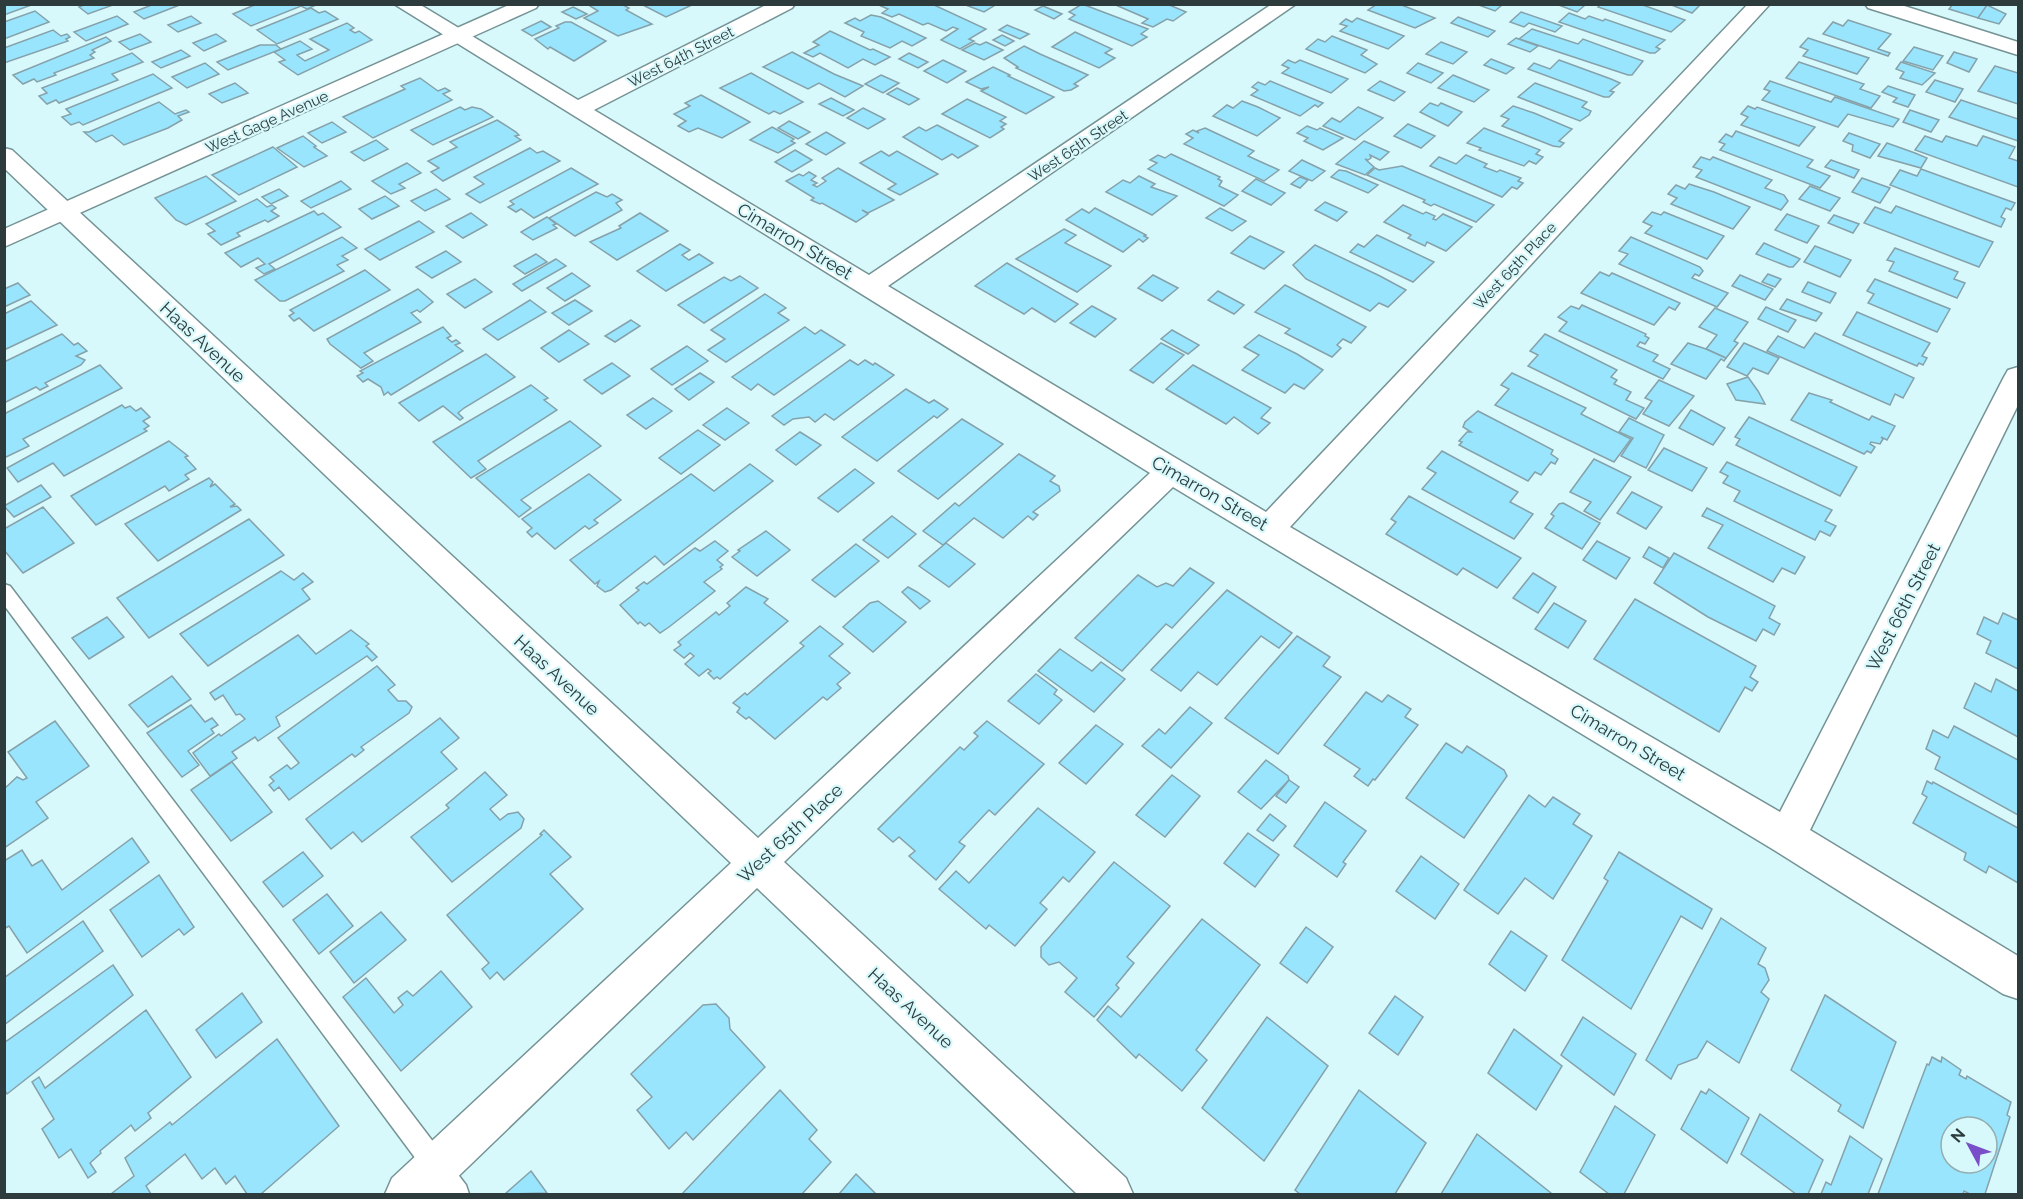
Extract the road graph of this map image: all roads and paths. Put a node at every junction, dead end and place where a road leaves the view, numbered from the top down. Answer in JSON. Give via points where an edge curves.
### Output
{"nodes":[{"id":1,"x":404,"y":4,"type":"edge"},
{"id":2,"x":529,"y":4,"type":"edge"},
{"id":3,"x":785,"y":4,"type":"edge"},
{"id":4,"x":1286,"y":4,"type":"edge"},
{"id":5,"x":1760,"y":4,"type":"edge"},
{"id":6,"x":1875,"y":4,"type":"edge"},
{"id":7,"x":457,"y":37,"type":"junction"},
{"id":8,"x":2019,"y":49,"type":"edge"},
{"id":9,"x":578,"y":109,"type":"junction"},
{"id":10,"x":4,"y":155,"type":"edge"},
{"id":11,"x":65,"y":212,"type":"junction"},
{"id":12,"x":4,"y":239,"type":"edge"},
{"id":13,"x":870,"y":286,"type":"junction"},
{"id":14,"x":2019,"y":377,"type":"edge"},
{"id":15,"x":1171,"y":471,"type":"junction"},
{"id":16,"x":1270,"y":528,"type":"junction"},
{"id":17,"x":4,"y":591,"type":"edge"},
{"id":18,"x":1787,"y":837,"type":"junction"},
{"id":19,"x":758,"y":864,"type":"junction"},
{"id":20,"x":2019,"y":978,"type":"edge"},
{"id":21,"x":446,"y":1181,"type":"edge"},
{"id":22,"x":408,"y":1194,"type":"edge"},
{"id":23,"x":1110,"y":1194,"type":"edge"}],
"edges":[{"from":1,"to":7,"type":"street","name":"Cimarron Street"},
{"from":2,"to":7,"type":"street","name":"West Gage Avenue"},
{"from":3,"to":9,"type":"street","name":"West 64th Street"},
{"from":4,"to":13,"type":"street","name":"West 65th Street"},
{"from":5,"to":16,"type":"street","name":"West 65th Place"},
{"from":6,"to":8,"type":"street"},
{"from":7,"to":9,"type":"street","name":"Cimarron Street"},
{"from":7,"to":11,"type":"street","name":"West Gage Avenue"},
{"from":9,"to":13,"type":"street","name":"Cimarron Street"},
{"from":10,"to":11,"type":"street","name":"Haas Avenue"},
{"from":11,"to":12,"type":"street","name":"West Gage Avenue"},
{"from":11,"to":19,"type":"street","name":"Haas Avenue"},
{"from":13,"to":15,"type":"street","name":"Cimarron Street"},
{"from":14,"to":18,"type":"street","name":"West 66th Street"},
{"from":15,"to":16,"type":"street","name":"Cimarron Street"},
{"from":15,"to":19,"type":"street","name":"West 65th Place"},
{"from":16,"to":18,"type":"street","name":"Cimarron Street"},
{"from":17,"to":21,"type":"lane"},
{"from":18,"to":20,"type":"street","name":"Cimarron Street"},
{"from":19,"to":21,"type":"street","name":"West 65th Place"},
{"from":19,"to":23,"type":"street","name":"Haas Avenue"},
{"from":21,"to":22,"type":"street","name":"West 65th Place"}]}
